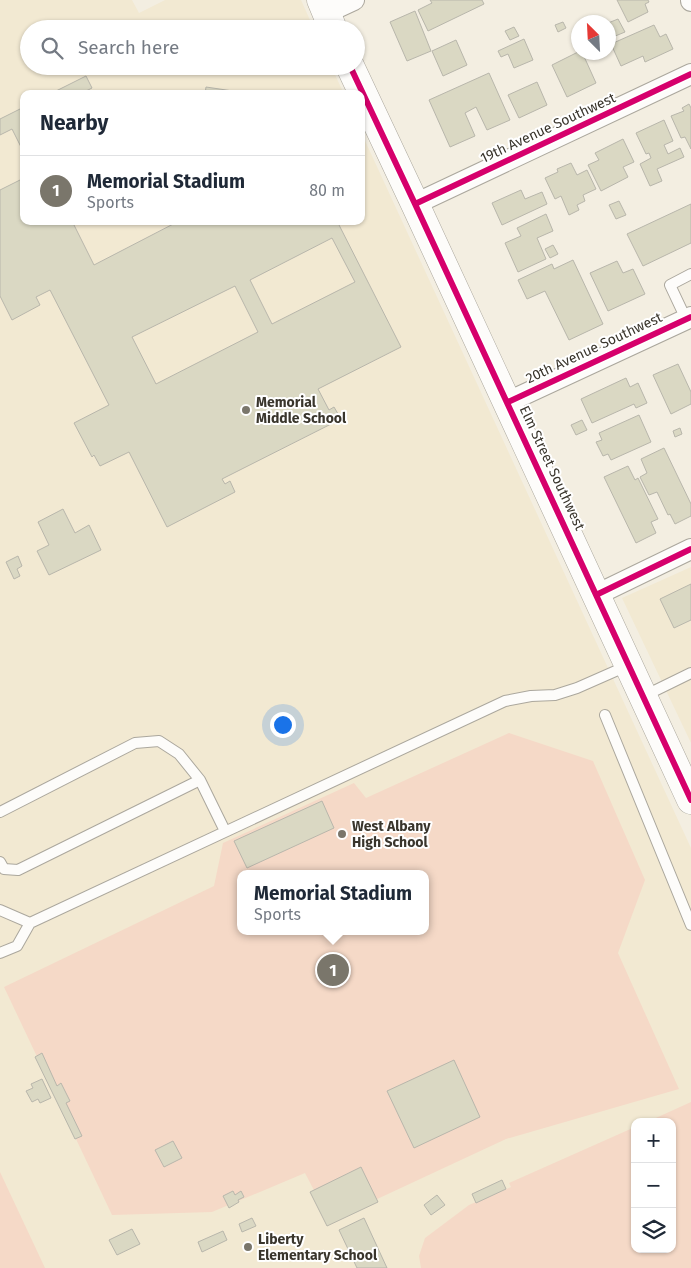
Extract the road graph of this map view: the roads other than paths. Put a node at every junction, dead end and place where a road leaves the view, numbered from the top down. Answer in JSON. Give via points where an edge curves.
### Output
{"nodes":[{"id":1,"x":354,"y":0,"type":"edge"},
{"id":2,"x":327,"y":14,"type":"edge"},
{"id":3,"x":691,"y":74,"type":"edge"},
{"id":4,"x":354,"y":75,"type":"edge"},
{"id":5,"x":361,"y":90,"type":"edge"},
{"id":6,"x":365,"y":97,"type":"edge"},
{"id":7,"x":416,"y":204,"type":"junction"},
{"id":8,"x":691,"y":274,"type":"edge"},
{"id":9,"x":688,"y":318,"type":"edge"},
{"id":10,"x":508,"y":402,"type":"junction"},
{"id":11,"x":691,"y":549,"type":"edge"},
{"id":12,"x":596,"y":595,"type":"junction"},
{"id":13,"x":628,"y":665,"type":"junction"},
{"id":14,"x":691,"y":672,"type":"edge"},
{"id":15,"x":643,"y":696,"type":"junction"},
{"id":16,"x":605,"y":715,"type":"dead end"},
{"id":17,"x":200,"y":780,"type":"junction"},
{"id":18,"x":691,"y":800,"type":"edge"},
{"id":19,"x":0,"y":812,"type":"edge"},
{"id":20,"x":225,"y":831,"type":"junction"},
{"id":21,"x":0,"y":862,"type":"edge"},
{"id":22,"x":0,"y":910,"type":"edge"},
{"id":23,"x":30,"y":923,"type":"junction"},
{"id":24,"x":691,"y":924,"type":"edge"},
{"id":25,"x":0,"y":953,"type":"edge"}],
"edges":[{"from":1,"to":2,"type":"street"},
{"from":3,"to":7,"type":"street","name":"19th Avenue Southwest"},
{"from":4,"to":5,"type":"street","name":"Elm Street Southwest"},
{"from":6,"to":7,"type":"street","name":"Elm Street Southwest"},
{"from":7,"to":10,"type":"street","name":"Elm Street Southwest"},
{"from":8,"to":9,"type":"lane","via":[[670,285]]},
{"from":9,"to":10,"type":"street","name":"20th Avenue Southwest"},
{"from":10,"to":12,"type":"street","name":"Elm Street Southwest"},
{"from":11,"to":12,"type":"street"},
{"from":12,"to":13,"type":"street","name":"Elm Street Southwest"},
{"from":13,"to":15,"type":"street","name":"Elm Street Southwest"},
{"from":13,"to":20,"type":"lane","via":[[554,695],[505,701]]},
{"from":14,"to":15,"type":"lane"},
{"from":15,"to":18,"type":"street","name":"Elm Street Southwest"},
{"from":16,"to":24,"type":"lane"},
{"from":17,"to":19,"type":"lane","via":[[179,754],[159,741],[135,743]]},
{"from":17,"to":20,"type":"lane"},
{"from":17,"to":21,"type":"lane","via":[[18,870],[4,869]]},
{"from":20,"to":23,"type":"lane"},
{"from":22,"to":23,"type":"lane"},
{"from":23,"to":25,"type":"lane","via":[[17,946]]}]}
